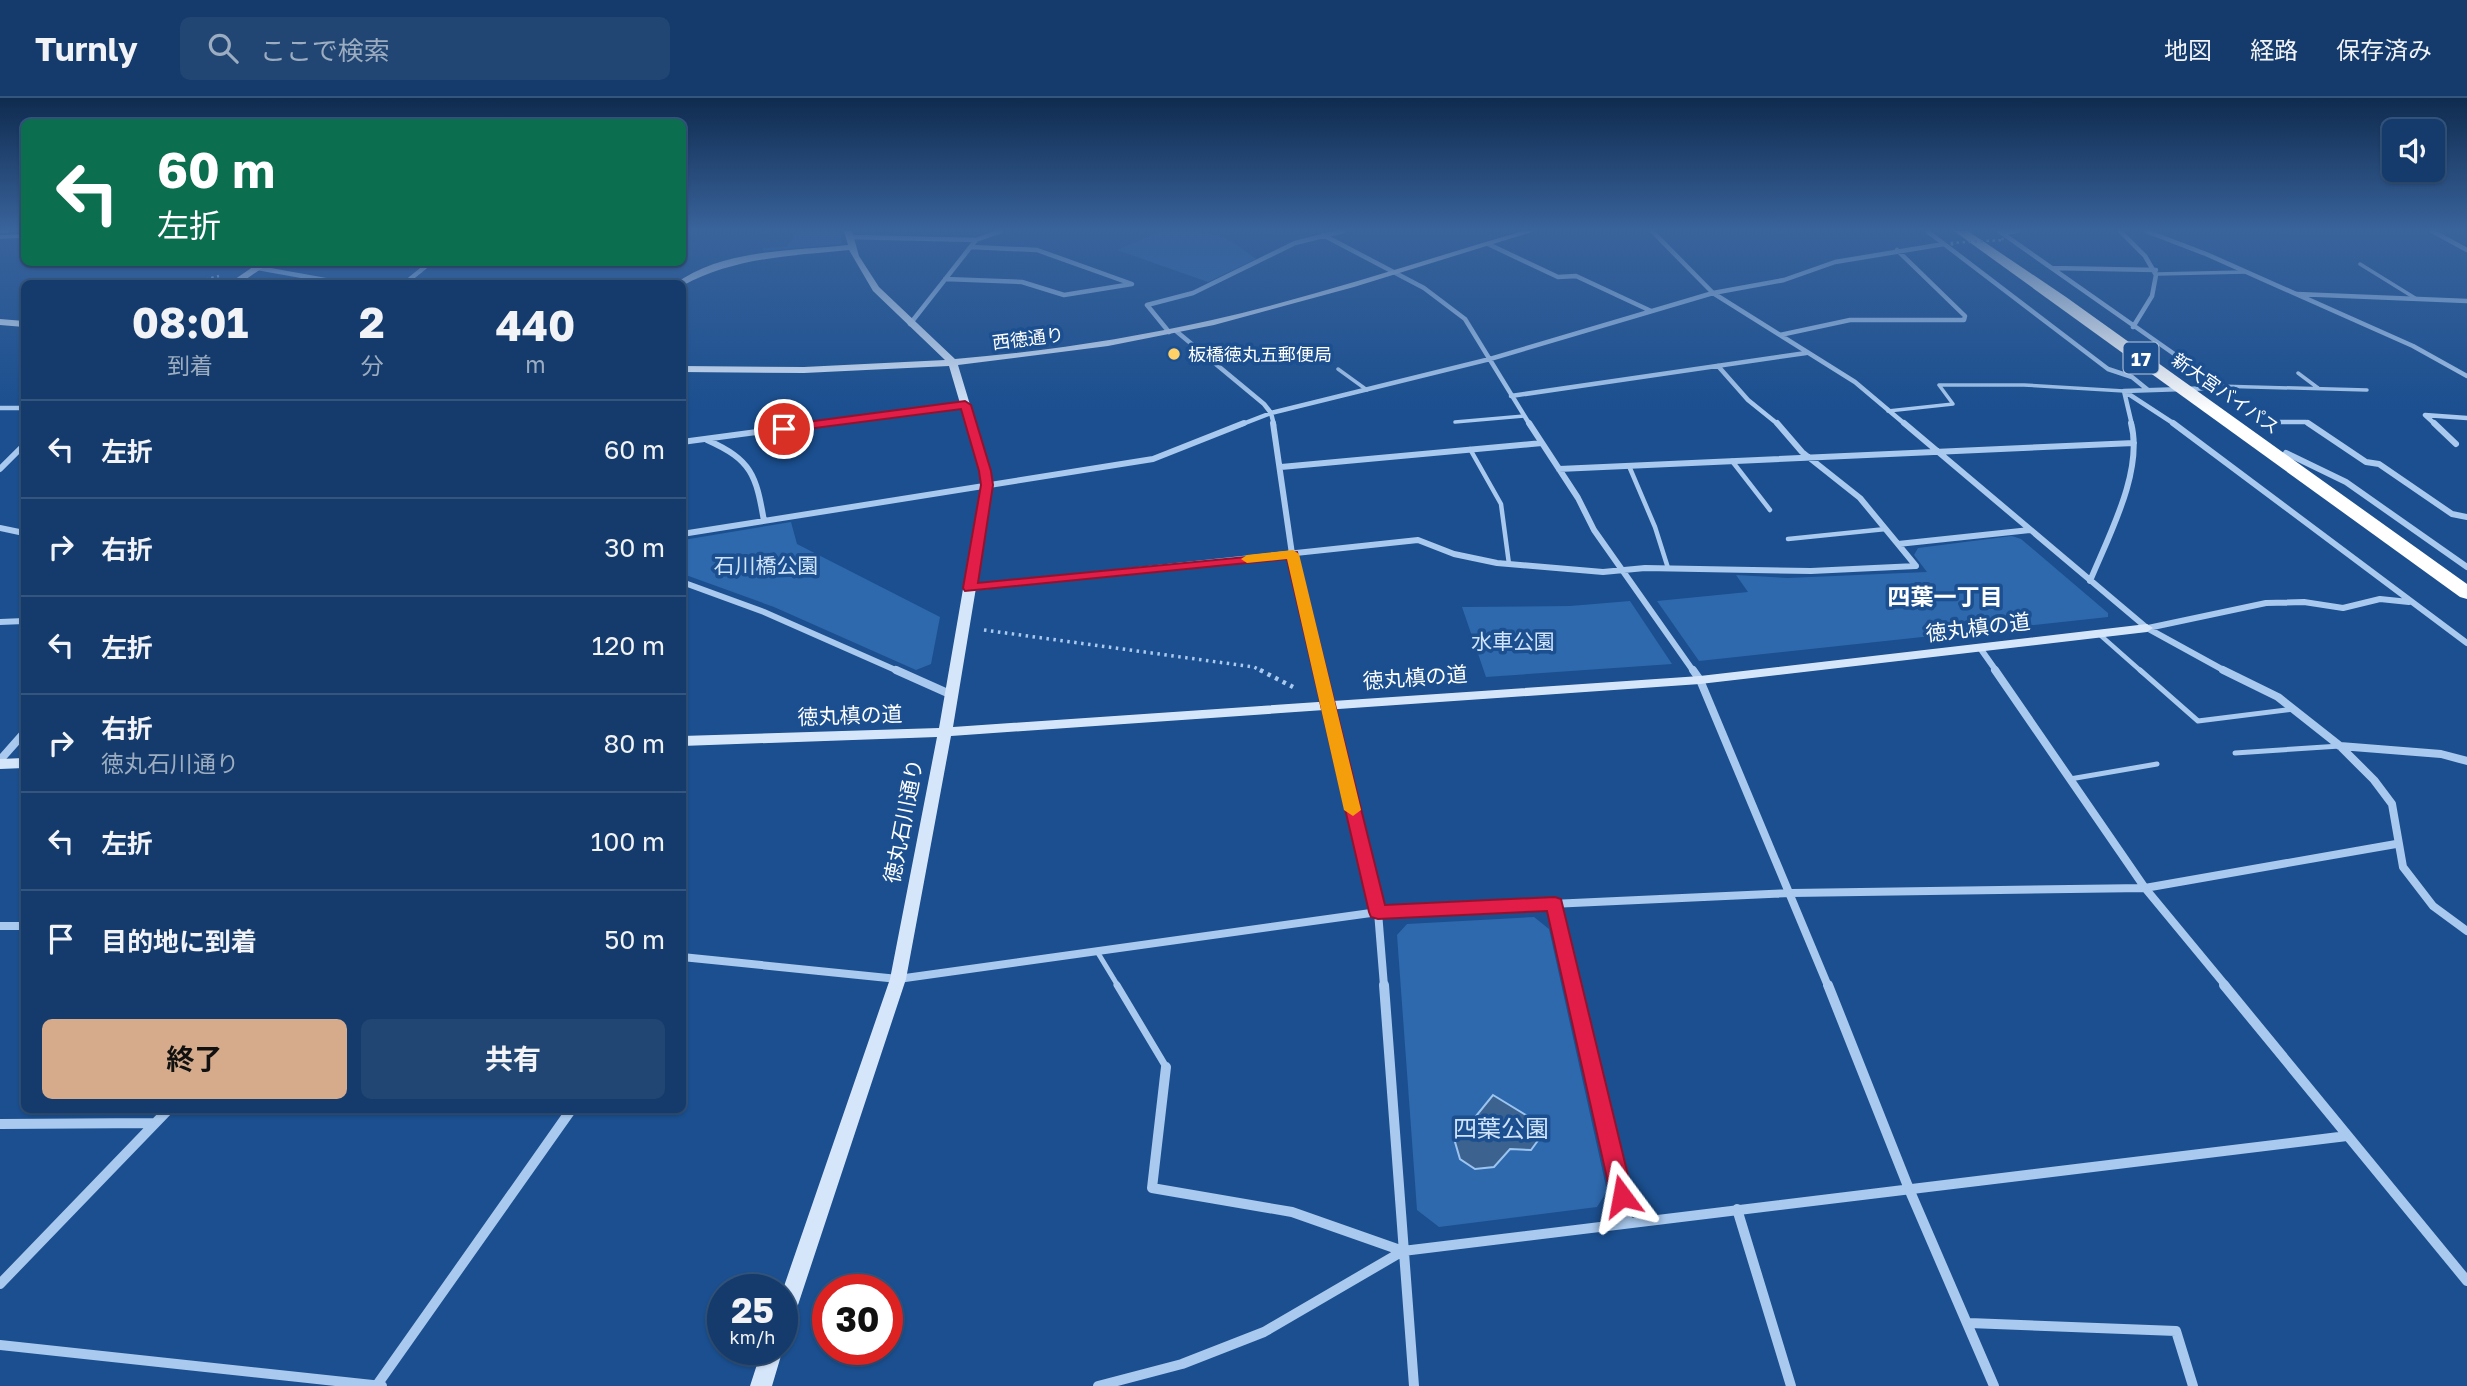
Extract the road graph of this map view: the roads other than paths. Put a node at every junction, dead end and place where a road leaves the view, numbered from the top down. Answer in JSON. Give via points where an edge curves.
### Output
{"nodes":[{"id":1,"x":878,"y":291,"type":"edge"},
{"id":2,"x":936,"y":291,"type":"edge"},
{"id":3,"x":1051,"y":291,"type":"edge"},
{"id":4,"x":1087,"y":291,"type":"edge"},
{"id":5,"x":1197,"y":291,"type":"edge"},
{"id":6,"x":1328,"y":291,"type":"edge"},
{"id":7,"x":1429,"y":291,"type":"edge"},
{"id":8,"x":1610,"y":291,"type":"edge"},
{"id":9,"x":1723,"y":291,"type":"edge"},
{"id":10,"x":1939,"y":291,"type":"edge"},
{"id":11,"x":2006,"y":291,"type":"edge"},
{"id":12,"x":2045,"y":291,"type":"edge"},
{"id":13,"x":2065,"y":291,"type":"edge"},
{"id":14,"x":2084,"y":291,"type":"edge"},
{"id":15,"x":2156,"y":291,"type":"edge"},
{"id":16,"x":2287,"y":291,"type":"edge"},
{"id":17,"x":2404,"y":291,"type":"edge"},
{"id":18,"x":1713,"y":293,"type":"junction"},
{"id":19,"x":2293,"y":294,"type":"junction"},
{"id":20,"x":2415,"y":298,"type":"junction"},
{"id":21,"x":2467,"y":300,"type":"edge"},
{"id":22,"x":1139,"y":301,"type":"dead end"},
{"id":23,"x":1147,"y":305,"type":"junction"},
{"id":24,"x":1651,"y":311,"type":"junction"},
{"id":25,"x":0,"y":322,"type":"edge"},
{"id":26,"x":21,"y":324,"type":"edge"},
{"id":27,"x":910,"y":324,"type":"junction"},
{"id":28,"x":2133,"y":327,"type":"junction"},
{"id":29,"x":1172,"y":331,"type":"junction"},
{"id":30,"x":1780,"y":335,"type":"junction"},
{"id":31,"x":1807,"y":353,"type":"junction"},
{"id":32,"x":1490,"y":359,"type":"junction"},
{"id":33,"x":953,"y":363,"type":"junction"},
{"id":34,"x":1718,"y":366,"type":"junction"},
{"id":35,"x":686,"y":369,"type":"edge"},
{"id":36,"x":1338,"y":369,"type":"dead end"},
{"id":37,"x":2298,"y":373,"type":"dead end"},
{"id":38,"x":2467,"y":376,"type":"edge"},
{"id":39,"x":2217,"y":386,"type":"junction"},
{"id":40,"x":2318,"y":388,"type":"junction"},
{"id":41,"x":1367,"y":390,"type":"junction"},
{"id":42,"x":2185,"y":390,"type":"junction"},
{"id":43,"x":2201,"y":390,"type":"junction"},
{"id":44,"x":2367,"y":390,"type":"dead end"},
{"id":45,"x":2124,"y":391,"type":"junction"},
{"id":46,"x":2149,"y":391,"type":"junction"},
{"id":47,"x":1511,"y":396,"type":"junction"},
{"id":48,"x":965,"y":405,"type":"junction"},
{"id":49,"x":0,"y":408,"type":"edge"},
{"id":50,"x":21,"y":408,"type":"edge"},
{"id":51,"x":1888,"y":411,"type":"junction"},
{"id":52,"x":1271,"y":413,"type":"junction"},
{"id":53,"x":1524,"y":416,"type":"junction"},
{"id":54,"x":2467,"y":418,"type":"edge"},
{"id":55,"x":1455,"y":422,"type":"dead end"},
{"id":56,"x":2276,"y":422,"type":"dead end"},
{"id":57,"x":706,"y":439,"type":"junction"},
{"id":58,"x":686,"y":442,"type":"edge"},
{"id":59,"x":1542,"y":443,"type":"junction"},
{"id":60,"x":2134,"y":443,"type":"junction"},
{"id":61,"x":2456,"y":444,"type":"dead end"},
{"id":62,"x":21,"y":448,"type":"edge"},
{"id":63,"x":1470,"y":449,"type":"junction"},
{"id":64,"x":1937,"y":452,"type":"junction"},
{"id":65,"x":2286,"y":453,"type":"junction"},
{"id":66,"x":1810,"y":457,"type":"junction"},
{"id":67,"x":1732,"y":461,"type":"junction"},
{"id":68,"x":1629,"y":466,"type":"junction"},
{"id":69,"x":1281,"y":467,"type":"junction"},
{"id":70,"x":0,"y":469,"type":"edge"},
{"id":71,"x":1559,"y":469,"type":"junction"},
{"id":72,"x":987,"y":485,"type":"junction"},
{"id":73,"x":2327,"y":487,"type":"junction"},
{"id":74,"x":1770,"y":510,"type":"dead end"},
{"id":75,"x":2467,"y":517,"type":"edge"},
{"id":76,"x":764,"y":521,"type":"junction"},
{"id":77,"x":0,"y":528,"type":"edge"},
{"id":78,"x":1886,"y":529,"type":"junction"},
{"id":79,"x":2030,"y":530,"type":"junction"},
{"id":80,"x":21,"y":532,"type":"edge"},
{"id":81,"x":686,"y":533,"type":"edge"},
{"id":82,"x":1788,"y":539,"type":"dead end"},
{"id":83,"x":1898,"y":544,"type":"junction"},
{"id":84,"x":1293,"y":554,"type":"junction"},
{"id":85,"x":1509,"y":564,"type":"junction"},
{"id":86,"x":1668,"y":568,"type":"junction"},
{"id":87,"x":2467,"y":568,"type":"edge"},
{"id":88,"x":1623,"y":569,"type":"junction"},
{"id":89,"x":2090,"y":581,"type":"junction"},
{"id":90,"x":686,"y":583,"type":"edge"},
{"id":91,"x":2467,"y":583,"type":"edge"},
{"id":92,"x":970,"y":588,"type":"junction"},
{"id":93,"x":2467,"y":593,"type":"edge"},
{"id":94,"x":2412,"y":602,"type":"junction"},
{"id":95,"x":21,"y":621,"type":"edge"},
{"id":96,"x":0,"y":622,"type":"edge"},
{"id":97,"x":2147,"y":628,"type":"junction"},
{"id":98,"x":2099,"y":634,"type":"junction"},
{"id":99,"x":2467,"y":643,"type":"edge"},
{"id":100,"x":1980,"y":648,"type":"junction"},
{"id":101,"x":1700,"y":680,"type":"junction"},
{"id":102,"x":952,"y":695,"type":"junction"},
{"id":103,"x":1327,"y":704,"type":"junction"},
{"id":104,"x":2294,"y":709,"type":"junction"},
{"id":105,"x":945,"y":733,"type":"junction"},
{"id":106,"x":21,"y":737,"type":"edge"},
{"id":107,"x":686,"y":741,"type":"edge"},
{"id":108,"x":2340,"y":746,"type":"junction"},
{"id":109,"x":2235,"y":753,"type":"dead end"},
{"id":110,"x":2467,"y":761,"type":"edge"},
{"id":111,"x":0,"y":762,"type":"edge"},
{"id":112,"x":21,"y":763,"type":"edge"},
{"id":113,"x":2157,"y":764,"type":"dead end"},
{"id":114,"x":2070,"y":779,"type":"junction"},
{"id":115,"x":2396,"y":844,"type":"junction"},
{"id":116,"x":2144,"y":888,"type":"junction"},
{"id":117,"x":1791,"y":893,"type":"junction"},
{"id":118,"x":1555,"y":904,"type":"junction"},
{"id":119,"x":1378,"y":912,"type":"junction"},
{"id":120,"x":0,"y":926,"type":"edge"},
{"id":121,"x":21,"y":926,"type":"edge"},
{"id":122,"x":2467,"y":931,"type":"edge"},
{"id":123,"x":1098,"y":953,"type":"junction"},
{"id":124,"x":686,"y":957,"type":"edge"},
{"id":125,"x":898,"y":979,"type":"junction"},
{"id":126,"x":1166,"y":1067,"type":"joint"},
{"id":127,"x":165,"y":1113,"type":"edge"},
{"id":128,"x":569,"y":1113,"type":"edge"},
{"id":129,"x":155,"y":1123,"type":"junction"},
{"id":130,"x":0,"y":1124,"type":"edge"},
{"id":131,"x":2347,"y":1136,"type":"junction"},
{"id":132,"x":1909,"y":1189,"type":"junction"},
{"id":133,"x":1737,"y":1209,"type":"junction"},
{"id":134,"x":1628,"y":1223,"type":"junction"},
{"id":135,"x":1403,"y":1251,"type":"junction"},
{"id":136,"x":798,"y":1276,"type":"edge"},
{"id":137,"x":2465,"y":1276,"type":"edge"},
{"id":138,"x":0,"y":1284,"type":"edge"},
{"id":139,"x":1969,"y":1323,"type":"junction"},
{"id":140,"x":0,"y":1345,"type":"edge"},
{"id":141,"x":768,"y":1365,"type":"edge"},
{"id":142,"x":380,"y":1386,"type":"edge"},
{"id":143,"x":761,"y":1386,"type":"edge"},
{"id":144,"x":1098,"y":1386,"type":"edge"},
{"id":145,"x":1414,"y":1386,"type":"edge"},
{"id":146,"x":1791,"y":1386,"type":"edge"},
{"id":147,"x":1994,"y":1386,"type":"edge"},
{"id":148,"x":2193,"y":1386,"type":"edge"}],
"edges":[{"from":1,"to":27,"type":"street"},
{"from":2,"to":27,"type":"street"},
{"from":3,"to":4,"type":"street","via":[[1064,295]]},
{"from":5,"to":23,"type":"street"},
{"from":6,"to":29,"type":"street","name":"西徳通り"},
{"from":7,"to":32,"type":"street","via":[[1448,304],[1478,337]]},
{"from":8,"to":24,"type":"street"},
{"from":9,"to":18,"type":"street"},
{"from":10,"to":30,"type":"street","via":[[1964,320],[1850,320]]},
{"from":11,"to":46,"type":"street","via":[[2108,369],[2132,377]]},
{"from":12,"to":42,"type":"highway","name":"新大宮バイパス","number":"17"},
{"from":13,"to":43,"type":"highway","name":"新大宮バイパス","number":"17"},
{"from":14,"to":28,"type":"street"},
{"from":15,"to":28,"type":"street"},
{"from":16,"to":19,"type":"street"},
{"from":17,"to":20,"type":"lane"},
{"from":18,"to":24,"type":"street"},
{"from":18,"to":30,"type":"street"},
{"from":19,"to":20,"type":"street"},
{"from":19,"to":38,"type":"street","via":[[2413,346]]},
{"from":20,"to":21,"type":"street"},
{"from":22,"to":23,"type":"street"},
{"from":23,"to":29,"type":"street"},
{"from":24,"to":32,"type":"street"},
{"from":25,"to":26,"type":"street"},
{"from":27,"to":33,"type":"street"},
{"from":28,"to":39,"type":"street"},
{"from":29,"to":33,"type":"street","name":"西徳通り","via":[[1062,351]]},
{"from":29,"to":52,"type":"street"},
{"from":30,"to":31,"type":"street"},
{"from":31,"to":34,"type":"street"},
{"from":31,"to":51,"type":"street","via":[[1855,383]]},
{"from":32,"to":41,"type":"street"},
{"from":32,"to":47,"type":"street"},
{"from":33,"to":35,"type":"street","name":"西徳通り"},
{"from":33,"to":48,"type":"street","name":"徳丸石川通り"},
{"from":34,"to":47,"type":"street"},
{"from":34,"to":66,"type":"street"},
{"from":36,"to":41,"type":"lane"},
{"from":37,"to":40,"type":"lane"},
{"from":39,"to":40,"type":"lane"},
{"from":39,"to":43,"type":"street"},
{"from":40,"to":44,"type":"lane"},
{"from":41,"to":52,"type":"street"},
{"from":42,"to":43,"type":"street"},
{"from":42,"to":46,"type":"street"},
{"from":42,"to":73,"type":"highway","name":"新大宮バイパス","number":"17"},
{"from":43,"to":65,"type":"highway","name":"新大宮バイパス","number":"17"},
{"from":45,"to":46,"type":"street"},
{"from":45,"to":51,"type":"lane","via":[[1939,385],[1953,404]]},
{"from":45,"to":60,"type":"street"},
{"from":45,"to":94,"type":"street","via":[[2183,429]]},
{"from":47,"to":53,"type":"street"},
{"from":48,"to":57,"type":"street"},
{"from":48,"to":72,"type":"street","name":"徳丸石川通り"},
{"from":49,"to":50,"type":"street"},
{"from":51,"to":64,"type":"street"},
{"from":52,"to":69,"type":"street"},
{"from":52,"to":72,"type":"street","via":[[1153,459]]},
{"from":53,"to":55,"type":"lane"},
{"from":53,"to":59,"type":"street"},
{"from":54,"to":61,"type":"street","via":[[2425,415]]},
{"from":56,"to":75,"type":"street","via":[[2306,422],[2452,514]]},
{"from":57,"to":58,"type":"street"},
{"from":57,"to":76,"type":"street","via":[[750,465]]},
{"from":59,"to":63,"type":"street"},
{"from":59,"to":71,"type":"street"},
{"from":60,"to":64,"type":"street"},
{"from":60,"to":89,"type":"street","via":[[2128,483]]},
{"from":62,"to":70,"type":"street"},
{"from":63,"to":69,"type":"street"},
{"from":63,"to":85,"type":"lane","via":[[1501,505]]},
{"from":64,"to":66,"type":"street"},
{"from":64,"to":79,"type":"street"},
{"from":65,"to":73,"type":"highway","name":"新大宮バイパス","number":"17"},
{"from":65,"to":87,"type":"street","number":"17","via":[[2354,487]]},
{"from":66,"to":67,"type":"street"},
{"from":66,"to":78,"type":"street","via":[[1860,498]]},
{"from":67,"to":68,"type":"street"},
{"from":67,"to":74,"type":"lane"},
{"from":68,"to":71,"type":"street"},
{"from":68,"to":86,"type":"lane"},
{"from":69,"to":84,"type":"street"},
{"from":71,"to":88,"type":"street"},
{"from":72,"to":76,"type":"street"},
{"from":72,"to":92,"type":"street","name":"徳丸石川通り"},
{"from":73,"to":91,"type":"highway","name":"新大宮バイパス","number":"17"},
{"from":73,"to":93,"type":"highway","name":"新大宮バイパス","number":"17"},
{"from":76,"to":81,"type":"street"},
{"from":77,"to":80,"type":"street"},
{"from":78,"to":82,"type":"lane"},
{"from":78,"to":83,"type":"street"},
{"from":79,"to":83,"type":"street"},
{"from":79,"to":89,"type":"street"},
{"from":83,"to":86,"type":"street","via":[[1916,566],[1811,571]]},
{"from":84,"to":85,"type":"street","via":[[1418,540],[1454,554]]},
{"from":84,"to":92,"type":"street"},
{"from":84,"to":103,"type":"street"},
{"from":85,"to":88,"type":"street","via":[[1603,572]]},
{"from":86,"to":88,"type":"street"},
{"from":88,"to":101,"type":"street"},
{"from":89,"to":97,"type":"street"},
{"from":90,"to":102,"type":"street","via":[[764,612]]},
{"from":92,"to":102,"type":"street","name":"徳丸石川通り"},
{"from":94,"to":97,"type":"street","via":[[2380,599],[2343,608],[2266,603]]},
{"from":94,"to":99,"type":"street"},
{"from":95,"to":96,"type":"street"},
{"from":97,"to":98,"type":"street","name":"徳丸槙の道"},
{"from":97,"to":104,"type":"street"},
{"from":98,"to":100,"type":"street","name":"徳丸槙の道"},
{"from":98,"to":104,"type":"lane","via":[[2198,721]]},
{"from":100,"to":101,"type":"street","name":"徳丸槙の道"},
{"from":100,"to":114,"type":"street"},
{"from":101,"to":103,"type":"street","name":"徳丸槙の道"},
{"from":101,"to":117,"type":"street"},
{"from":102,"to":105,"type":"street","name":"徳丸石川通り"},
{"from":103,"to":105,"type":"street","name":"徳丸槙の道"},
{"from":103,"to":119,"type":"street"},
{"from":104,"to":108,"type":"street"},
{"from":105,"to":107,"type":"street","name":"徳丸槙の道"},
{"from":105,"to":125,"type":"street","name":"徳丸石川通り"},
{"from":106,"to":111,"type":"street"},
{"from":108,"to":109,"type":"lane"},
{"from":108,"to":110,"type":"street","via":[[2441,754]]},
{"from":108,"to":115,"type":"street","via":[[2392,804]]},
{"from":111,"to":112,"type":"street"},
{"from":113,"to":114,"type":"lane"},
{"from":114,"to":116,"type":"street"},
{"from":115,"to":116,"type":"street"},
{"from":115,"to":122,"type":"street","via":[[2403,867],[2433,906]]},
{"from":116,"to":117,"type":"street"},
{"from":116,"to":131,"type":"street"},
{"from":117,"to":118,"type":"street"},
{"from":117,"to":132,"type":"street"},
{"from":118,"to":119,"type":"street"},
{"from":118,"to":134,"type":"street"},
{"from":119,"to":123,"type":"street"},
{"from":119,"to":135,"type":"street"},
{"from":120,"to":121,"type":"street"},
{"from":123,"to":125,"type":"street"},
{"from":123,"to":126,"type":"lane"},
{"from":124,"to":125,"type":"street"},
{"from":125,"to":136,"type":"street","name":"徳丸石川通り"},
{"from":126,"to":135,"type":"street","via":[[1153,1188],[1292,1212]]},
{"from":127,"to":129,"type":"street"},
{"from":128,"to":142,"type":"street"},
{"from":129,"to":130,"type":"street"},
{"from":129,"to":138,"type":"street"},
{"from":131,"to":132,"type":"street"},
{"from":131,"to":137,"type":"street"},
{"from":132,"to":133,"type":"street"},
{"from":132,"to":139,"type":"street"},
{"from":133,"to":134,"type":"street"},
{"from":133,"to":146,"type":"street"},
{"from":134,"to":135,"type":"street"},
{"from":135,"to":144,"type":"street","via":[[1264,1332],[1182,1364]]},
{"from":135,"to":145,"type":"street"},
{"from":139,"to":147,"type":"street"},
{"from":139,"to":148,"type":"street","via":[[2176,1331]]},
{"from":140,"to":142,"type":"street"},
{"from":141,"to":143,"type":"street"}]}
